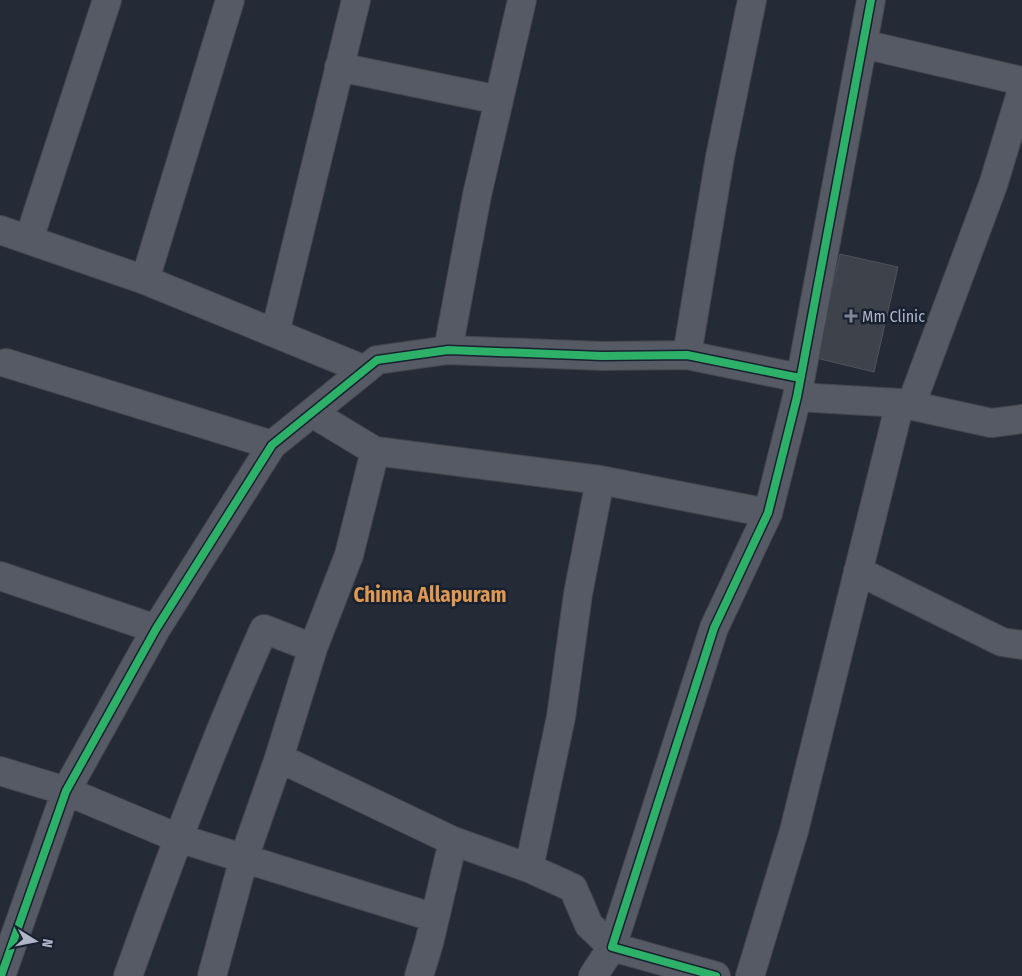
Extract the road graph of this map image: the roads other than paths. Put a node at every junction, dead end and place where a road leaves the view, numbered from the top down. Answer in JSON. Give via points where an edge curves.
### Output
{"nodes":[{"id":1,"x":107,"y":0,"type":"edge"},
{"id":2,"x":230,"y":0,"type":"edge"},
{"id":3,"x":356,"y":0,"type":"edge"},
{"id":4,"x":522,"y":0,"type":"edge"},
{"id":5,"x":752,"y":0,"type":"edge"},
{"id":6,"x":871,"y":0,"type":"edge"},
{"id":7,"x":863,"y":44,"type":"junction"},
{"id":8,"x":339,"y":67,"type":"junction"},
{"id":9,"x":1022,"y":81,"type":"edge"},
{"id":10,"x":1022,"y":90,"type":"edge"},
{"id":11,"x":499,"y":100,"type":"junction"},
{"id":12,"x":0,"y":230,"type":"edge"},
{"id":13,"x":29,"y":239,"type":"junction"},
{"id":14,"x":145,"y":280,"type":"junction"},
{"id":15,"x":275,"y":333,"type":"junction"},
{"id":16,"x":448,"y":350,"type":"junction"},
{"id":17,"x":687,"y":355,"type":"junction"},
{"id":18,"x":6,"y":363,"type":"dead end"},
{"id":19,"x":365,"y":370,"type":"junction"},
{"id":20,"x":798,"y":388,"type":"junction"},
{"id":21,"x":905,"y":404,"type":"junction"},
{"id":22,"x":312,"y":413,"type":"junction"},
{"id":23,"x":1022,"y":419,"type":"edge"},
{"id":24,"x":272,"y":445,"type":"junction"},
{"id":25,"x":375,"y":451,"type":"junction"},
{"id":26,"x":600,"y":480,"type":"junction"},
{"id":27,"x":768,"y":513,"type":"junction"},
{"id":28,"x":858,"y":570,"type":"junction"},
{"id":29,"x":0,"y":576,"type":"edge"},
{"id":30,"x":156,"y":629,"type":"junction"},
{"id":31,"x":1022,"y":645,"type":"edge"},
{"id":32,"x":313,"y":648,"type":"junction"},
{"id":33,"x":279,"y":758,"type":"junction"},
{"id":34,"x":0,"y":770,"type":"edge"},
{"id":35,"x":66,"y":791,"type":"junction"},
{"id":36,"x":178,"y":838,"type":"junction"},
{"id":37,"x":453,"y":841,"type":"junction"},
{"id":38,"x":244,"y":858,"type":"junction"},
{"id":39,"x":529,"y":868,"type":"junction"},
{"id":40,"x":435,"y":918,"type":"junction"},
{"id":41,"x":9,"y":924,"type":"edge"},
{"id":42,"x":612,"y":947,"type":"junction"},
{"id":43,"x":0,"y":976,"type":"edge"},
{"id":44,"x":128,"y":976,"type":"edge"},
{"id":45,"x":212,"y":976,"type":"edge"},
{"id":46,"x":419,"y":976,"type":"edge"},
{"id":47,"x":593,"y":976,"type":"edge"},
{"id":48,"x":716,"y":976,"type":"edge"},
{"id":49,"x":750,"y":976,"type":"edge"}],
"edges":[{"from":1,"to":13,"type":"street"},
{"from":2,"to":14,"type":"street"},
{"from":3,"to":8,"type":"street"},
{"from":4,"to":11,"type":"street"},
{"from":5,"to":17,"type":"street","via":[[720,157]]},
{"from":6,"to":7,"type":"street"},
{"from":7,"to":9,"type":"street"},
{"from":7,"to":20,"type":"street"},
{"from":8,"to":11,"type":"street"},
{"from":8,"to":15,"type":"street"},
{"from":10,"to":21,"type":"street","via":[[992,185]]},
{"from":11,"to":16,"type":"street","via":[[477,195]]},
{"from":12,"to":13,"type":"street"},
{"from":13,"to":14,"type":"street"},
{"from":14,"to":15,"type":"street"},
{"from":15,"to":19,"type":"street"},
{"from":16,"to":17,"type":"street","via":[[602,356]]},
{"from":16,"to":19,"type":"street","via":[[377,360]]},
{"from":17,"to":20,"type":"street"},
{"from":18,"to":24,"type":"street"},
{"from":19,"to":22,"type":"street"},
{"from":20,"to":21,"type":"street"},
{"from":20,"to":27,"type":"street"},
{"from":21,"to":23,"type":"street","via":[[991,423]]},
{"from":21,"to":28,"type":"street"},
{"from":22,"to":24,"type":"street"},
{"from":22,"to":25,"type":"street"},
{"from":24,"to":30,"type":"street"},
{"from":25,"to":26,"type":"street"},
{"from":25,"to":32,"type":"street","via":[[349,555]]},
{"from":26,"to":27,"type":"street"},
{"from":26,"to":39,"type":"street","via":[[578,594],[561,717]]},
{"from":27,"to":42,"type":"street","via":[[714,628]]},
{"from":28,"to":31,"type":"street","via":[[1002,642]]},
{"from":28,"to":49,"type":"street","via":[[794,831]]},
{"from":29,"to":30,"type":"street"},
{"from":30,"to":35,"type":"street"},
{"from":32,"to":33,"type":"street"},
{"from":32,"to":36,"type":"street","via":[[264,629]]},
{"from":33,"to":37,"type":"street"},
{"from":33,"to":38,"type":"street"},
{"from":34,"to":35,"type":"street"},
{"from":35,"to":36,"type":"street"},
{"from":35,"to":41,"type":"street"},
{"from":36,"to":38,"type":"street"},
{"from":36,"to":44,"type":"street"},
{"from":37,"to":39,"type":"street"},
{"from":37,"to":40,"type":"street"},
{"from":38,"to":40,"type":"street"},
{"from":38,"to":45,"type":"street"},
{"from":39,"to":42,"type":"street","via":[[574,888],[589,925]]},
{"from":40,"to":46,"type":"street"},
{"from":41,"to":43,"type":"street"},
{"from":42,"to":47,"type":"street"},
{"from":42,"to":48,"type":"street"}]}
